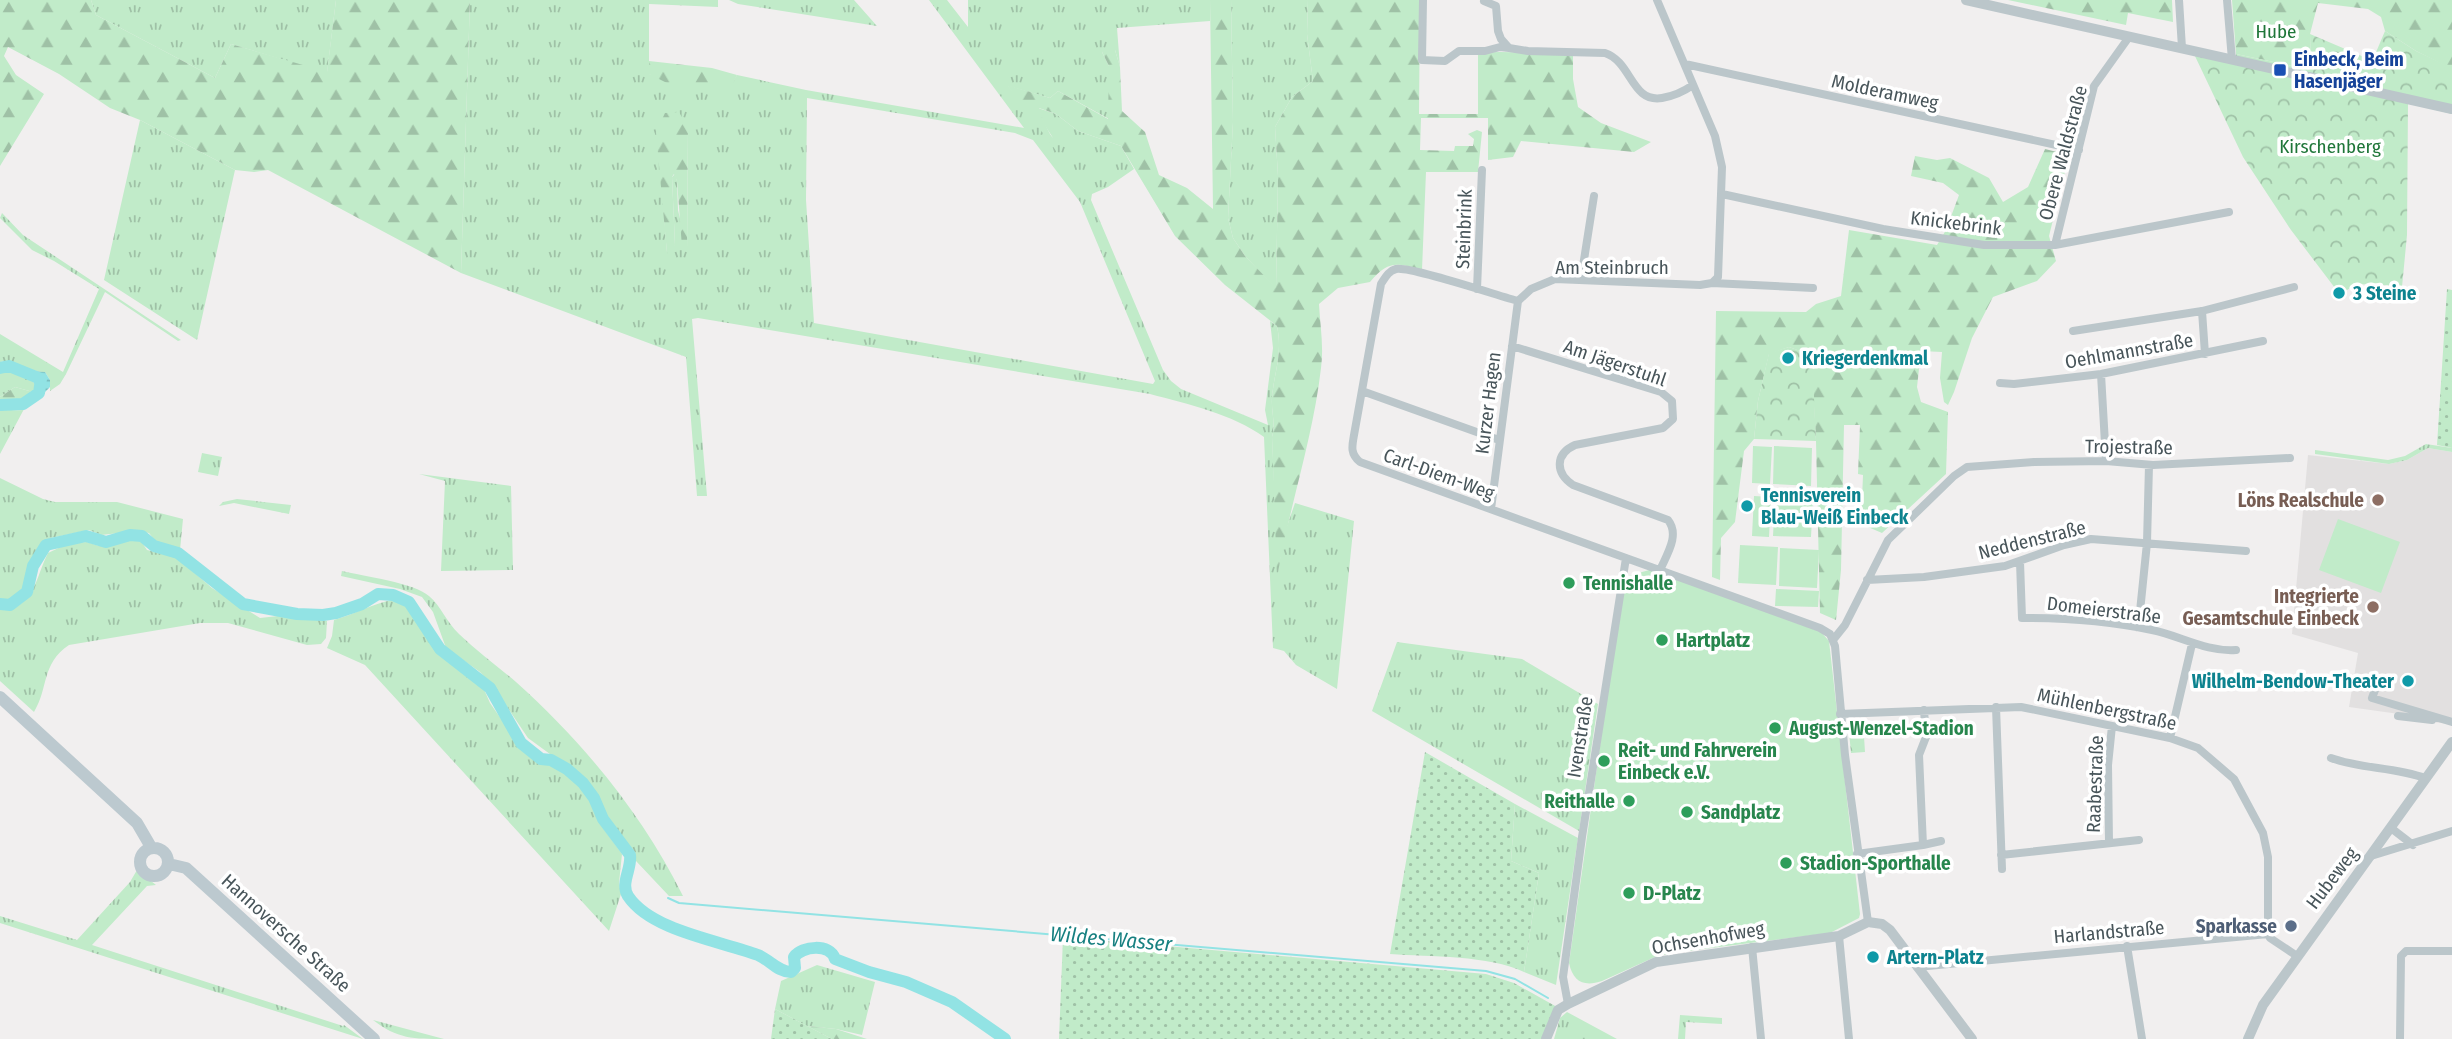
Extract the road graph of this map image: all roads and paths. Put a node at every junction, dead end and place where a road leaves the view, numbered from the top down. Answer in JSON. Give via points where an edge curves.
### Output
{"nodes":[{"id":1,"x":1423,"y":0,"type":"edge"},
{"id":2,"x":1657,"y":0,"type":"edge"},
{"id":3,"x":1966,"y":0,"type":"edge"},
{"id":4,"x":2179,"y":0,"type":"edge"},
{"id":5,"x":2227,"y":0,"type":"edge"},
{"id":6,"x":1484,"y":1,"type":"edge"},
{"id":7,"x":2129,"y":37,"type":"junction"},
{"id":8,"x":1509,"y":48,"type":"junction"},
{"id":9,"x":2182,"y":48,"type":"junction"},
{"id":10,"x":2232,"y":60,"type":"junction"},
{"id":11,"x":1685,"y":64,"type":"junction"},
{"id":12,"x":1693,"y":85,"type":"junction"},
{"id":13,"x":2452,"y":109,"type":"edge"},
{"id":14,"x":2079,"y":150,"type":"junction"},
{"id":15,"x":1482,"y":170,"type":"dead end"},
{"id":16,"x":1722,"y":194,"type":"junction"},
{"id":17,"x":1594,"y":196,"type":"dead end"},
{"id":18,"x":2229,"y":212,"type":"dead end"},
{"id":19,"x":2055,"y":245,"type":"junction"},
{"id":20,"x":1581,"y":279,"type":"junction"},
{"id":21,"x":1715,"y":280,"type":"junction"},
{"id":22,"x":1813,"y":288,"type":"dead end"},
{"id":23,"x":2294,"y":288,"type":"dead end"},
{"id":24,"x":1477,"y":289,"type":"junction"},
{"id":25,"x":1518,"y":301,"type":"junction"},
{"id":26,"x":2202,"y":312,"type":"junction"},
{"id":27,"x":2073,"y":331,"type":"dead end"},
{"id":28,"x":2263,"y":341,"type":"dead end"},
{"id":29,"x":1512,"y":346,"type":"junction"},
{"id":30,"x":2205,"y":354,"type":"junction"},
{"id":31,"x":2101,"y":374,"type":"junction"},
{"id":32,"x":2000,"y":383,"type":"dead end"},
{"id":33,"x":1362,"y":391,"type":"junction"},
{"id":34,"x":1499,"y":440,"type":"junction"},
{"id":35,"x":2290,"y":458,"type":"dead end"},
{"id":36,"x":2106,"y":461,"type":"junction"},
{"id":37,"x":2149,"y":465,"type":"junction"},
{"id":38,"x":1491,"y":509,"type":"junction"},
{"id":39,"x":2147,"y":543,"type":"junction"},
{"id":40,"x":2246,"y":551,"type":"dead end"},
{"id":41,"x":1626,"y":558,"type":"junction"},
{"id":42,"x":2020,"y":562,"type":"junction"},
{"id":43,"x":1660,"y":570,"type":"junction"},
{"id":44,"x":1867,"y":580,"type":"junction"},
{"id":45,"x":2136,"y":627,"type":"junction"},
{"id":46,"x":1833,"y":640,"type":"junction"},
{"id":47,"x":2192,"y":645,"type":"junction"},
{"id":48,"x":2236,"y":650,"type":"dead end"},
{"id":49,"x":2375,"y":690,"type":"dead end"},
{"id":50,"x":0,"y":697,"type":"edge"},
{"id":51,"x":1996,"y":707,"type":"junction"},
{"id":52,"x":1924,"y":710,"type":"junction"},
{"id":53,"x":1840,"y":714,"type":"junction"},
{"id":54,"x":2413,"y":714,"type":"junction"},
{"id":55,"x":2398,"y":716,"type":"dead end"},
{"id":56,"x":2452,"y":722,"type":"edge"},
{"id":57,"x":2112,"y":726,"type":"junction"},
{"id":58,"x":2170,"y":737,"type":"junction"},
{"id":59,"x":2452,"y":742,"type":"edge"},
{"id":60,"x":2330,"y":758,"type":"dead end"},
{"id":61,"x":2425,"y":778,"type":"junction"},
{"id":62,"x":2393,"y":830,"type":"junction"},
{"id":63,"x":2452,"y":831,"type":"edge"},
{"id":64,"x":2139,"y":840,"type":"dead end"},
{"id":65,"x":1941,"y":841,"type":"dead end"},
{"id":66,"x":2109,"y":843,"type":"junction"},
{"id":67,"x":1923,"y":845,"type":"junction"},
{"id":68,"x":2413,"y":845,"type":"junction"},
{"id":69,"x":151,"y":847,"type":"junction"},
{"id":70,"x":1857,"y":855,"type":"junction"},
{"id":71,"x":2001,"y":855,"type":"junction"},
{"id":72,"x":2371,"y":856,"type":"junction"},
{"id":73,"x":169,"y":864,"type":"junction"},
{"id":74,"x":2002,"y":869,"type":"dead end"},
{"id":75,"x":1864,"y":924,"type":"junction"},
{"id":76,"x":2268,"y":934,"type":"junction"},
{"id":77,"x":1839,"y":936,"type":"junction"},
{"id":78,"x":2127,"y":946,"type":"junction"},
{"id":79,"x":1752,"y":947,"type":"junction"},
{"id":80,"x":2452,"y":951,"type":"edge"},
{"id":81,"x":2297,"y":956,"type":"junction"},
{"id":82,"x":1917,"y":967,"type":"junction"},
{"id":83,"x":1567,"y":1004,"type":"junction"},
{"id":84,"x":374,"y":1039,"type":"edge"},
{"id":85,"x":1546,"y":1039,"type":"edge"},
{"id":86,"x":1760,"y":1039,"type":"edge"},
{"id":87,"x":1849,"y":1039,"type":"edge"},
{"id":88,"x":1972,"y":1039,"type":"edge"},
{"id":89,"x":2142,"y":1039,"type":"edge"},
{"id":90,"x":2248,"y":1039,"type":"edge"},
{"id":91,"x":2400,"y":1039,"type":"edge"}],
"edges":[{"from":1,"to":8,"type":"street","via":[[1422,60],[1445,61],[1459,51]]},
{"from":2,"to":11,"type":"street"},
{"from":3,"to":7,"type":"street"},
{"from":4,"to":9,"type":"street"},
{"from":5,"to":10,"type":"street"},
{"from":6,"to":8,"type":"street","via":[[1496,6],[1498,31]]},
{"from":7,"to":9,"type":"street"},
{"from":7,"to":14,"type":"street","name":"Obere Waldstraße","via":[[2094,86]]},
{"from":8,"to":12,"type":"street","via":[[1615,56],[1642,94],[1654,99],[1674,96]]},
{"from":9,"to":10,"type":"street"},
{"from":10,"to":13,"type":"street"},
{"from":11,"to":12,"type":"street"},
{"from":11,"to":14,"type":"street","name":"Molderamweg"},
{"from":12,"to":16,"type":"street","via":[[1715,136]]},
{"from":14,"to":19,"type":"street","name":"Obere Waldstraße"},
{"from":15,"to":24,"type":"street","name":"Steinbrink"},
{"from":16,"to":19,"type":"street","name":"Knickebrink","via":[[1882,229],[1983,245]]},
{"from":16,"to":21,"type":"street"},
{"from":17,"to":20,"type":"street"},
{"from":18,"to":19,"type":"street","name":"Knickebrink"},
{"from":20,"to":21,"type":"street","name":"Am Steinbruch","via":[[1700,285]]},
{"from":20,"to":25,"type":"street","name":"Am Steinbruch","via":[[1555,279],[1531,289]]},
{"from":21,"to":22,"type":"street","name":"Am Steinbruch"},
{"from":23,"to":26,"type":"street"},
{"from":24,"to":25,"type":"street","name":"Carl-Diem-Weg"},
{"from":24,"to":33,"type":"street","name":"Carl-Diem-Weg","via":[[1397,269],[1387,274],[1381,284]]},
{"from":25,"to":29,"type":"street","name":"Kurzer Hagen"},
{"from":26,"to":27,"type":"street"},
{"from":26,"to":30,"type":"street"},
{"from":28,"to":30,"type":"street","name":"Oehlmannstraße"},
{"from":29,"to":34,"type":"street","name":"Kurzer Hagen"},
{"from":29,"to":43,"type":"street","name":"Am Jägerstuhl","via":[[1661,392],[1672,401],[1673,419],[1663,428],[1575,444],[1565,449],[1560,460],[1562,474],[1573,485],[1668,520],[1674,535]]},
{"from":30,"to":31,"type":"street","name":"Oehlmannstraße"},
{"from":31,"to":32,"type":"street","name":"Oehlmannstraße"},
{"from":31,"to":36,"type":"street"},
{"from":33,"to":34,"type":"street"},
{"from":33,"to":38,"type":"street","name":"Carl-Diem-Weg","via":[[1352,450],[1355,458]]},
{"from":34,"to":38,"type":"street","name":"Kurzer Hagen"},
{"from":35,"to":37,"type":"street","name":"Trojestraße"},
{"from":36,"to":37,"type":"street","name":"Trojestraße"},
{"from":36,"to":44,"type":"street","name":"Trojestraße","via":[[1968,467],[1888,540]]},
{"from":37,"to":39,"type":"street"},
{"from":38,"to":41,"type":"street","name":"Carl-Diem-Weg"},
{"from":39,"to":40,"type":"street","name":"Neddenstraße"},
{"from":39,"to":42,"type":"street","name":"Neddenstraße","via":[[2091,539]]},
{"from":39,"to":45,"type":"street"},
{"from":41,"to":43,"type":"street","name":"Carl-Diem-Weg"},
{"from":41,"to":83,"type":"street","name":"Ivenstraße","via":[[1563,977]]},
{"from":42,"to":44,"type":"street","name":"Neddenstraße","via":[[1964,573]]},
{"from":42,"to":45,"type":"street","name":"Domeierstraße","via":[[2022,618]]},
{"from":43,"to":46,"type":"street","name":"Carl-Diem-Weg","via":[[1820,628]]},
{"from":44,"to":46,"type":"street"},
{"from":45,"to":47,"type":"street","name":"Domeierstraße"},
{"from":46,"to":53,"type":"street"},
{"from":47,"to":48,"type":"street","name":"Domeierstraße"},
{"from":47,"to":58,"type":"street"},
{"from":49,"to":54,"type":"street","via":[[2372,698]]},
{"from":50,"to":69,"type":"main road","name":"Hannoversche Straße","via":[[137,823]]},
{"from":51,"to":52,"type":"street","name":"Mühlenbergstraße"},
{"from":51,"to":57,"type":"street","name":"Mühlenbergstraße","via":[[2021,707]]},
{"from":51,"to":71,"type":"street"},
{"from":52,"to":53,"type":"street","name":"Mühlenbergstraße"},
{"from":52,"to":67,"type":"street","via":[[1926,737],[1919,755]]},
{"from":53,"to":70,"type":"street"},
{"from":54,"to":55,"type":"street"},
{"from":54,"to":56,"type":"street"},
{"from":57,"to":58,"type":"street","name":"Mühlenbergstraße"},
{"from":57,"to":66,"type":"street","name":"Raabestraße"},
{"from":58,"to":76,"type":"street","name":"Mühlenbergstraße","via":[[2198,748],[2234,779],[2263,833],[2268,857]]},
{"from":59,"to":61,"type":"street","name":"Hubeweg"},
{"from":60,"to":61,"type":"street"},
{"from":61,"to":62,"type":"street","name":"Hubeweg"},
{"from":62,"to":68,"type":"street"},
{"from":62,"to":72,"type":"street","name":"Hubeweg"},
{"from":63,"to":68,"type":"street"},
{"from":64,"to":66,"type":"street"},
{"from":65,"to":67,"type":"street"},
{"from":66,"to":71,"type":"street"},
{"from":67,"to":70,"type":"street"},
{"from":68,"to":72,"type":"street"},
{"from":69,"to":73,"type":"main road","name":"Hannoversche Straße","via":[[166,852]]},
{"from":69,"to":73,"type":"main road","via":[[141,856],[145,872],[159,875]]},
{"from":70,"to":75,"type":"street"},
{"from":71,"to":74,"type":"street"},
{"from":72,"to":81,"type":"street","name":"Hubeweg"},
{"from":73,"to":84,"type":"main road","name":"Hannoversche Straße","via":[[187,868]]},
{"from":75,"to":77,"type":"street","name":"Ochsenhofweg"},
{"from":75,"to":82,"type":"street","via":[[1890,930]]},
{"from":76,"to":78,"type":"street","name":"Harlandstraße"},
{"from":76,"to":81,"type":"street"},
{"from":77,"to":79,"type":"street","name":"Ochsenhofweg"},
{"from":77,"to":87,"type":"street"},
{"from":78,"to":82,"type":"street","name":"Harlandstraße"},
{"from":78,"to":89,"type":"street"},
{"from":79,"to":83,"type":"street","name":"Ochsenhofweg","via":[[1656,962]]},
{"from":79,"to":86,"type":"street"},
{"from":80,"to":91,"type":"street","via":[[2406,951],[2401,956]]},
{"from":81,"to":90,"type":"street","name":"Hubeweg","via":[[2263,1005]]},
{"from":82,"to":88,"type":"street"},
{"from":83,"to":85,"type":"street","via":[[1558,1010]]}]}
